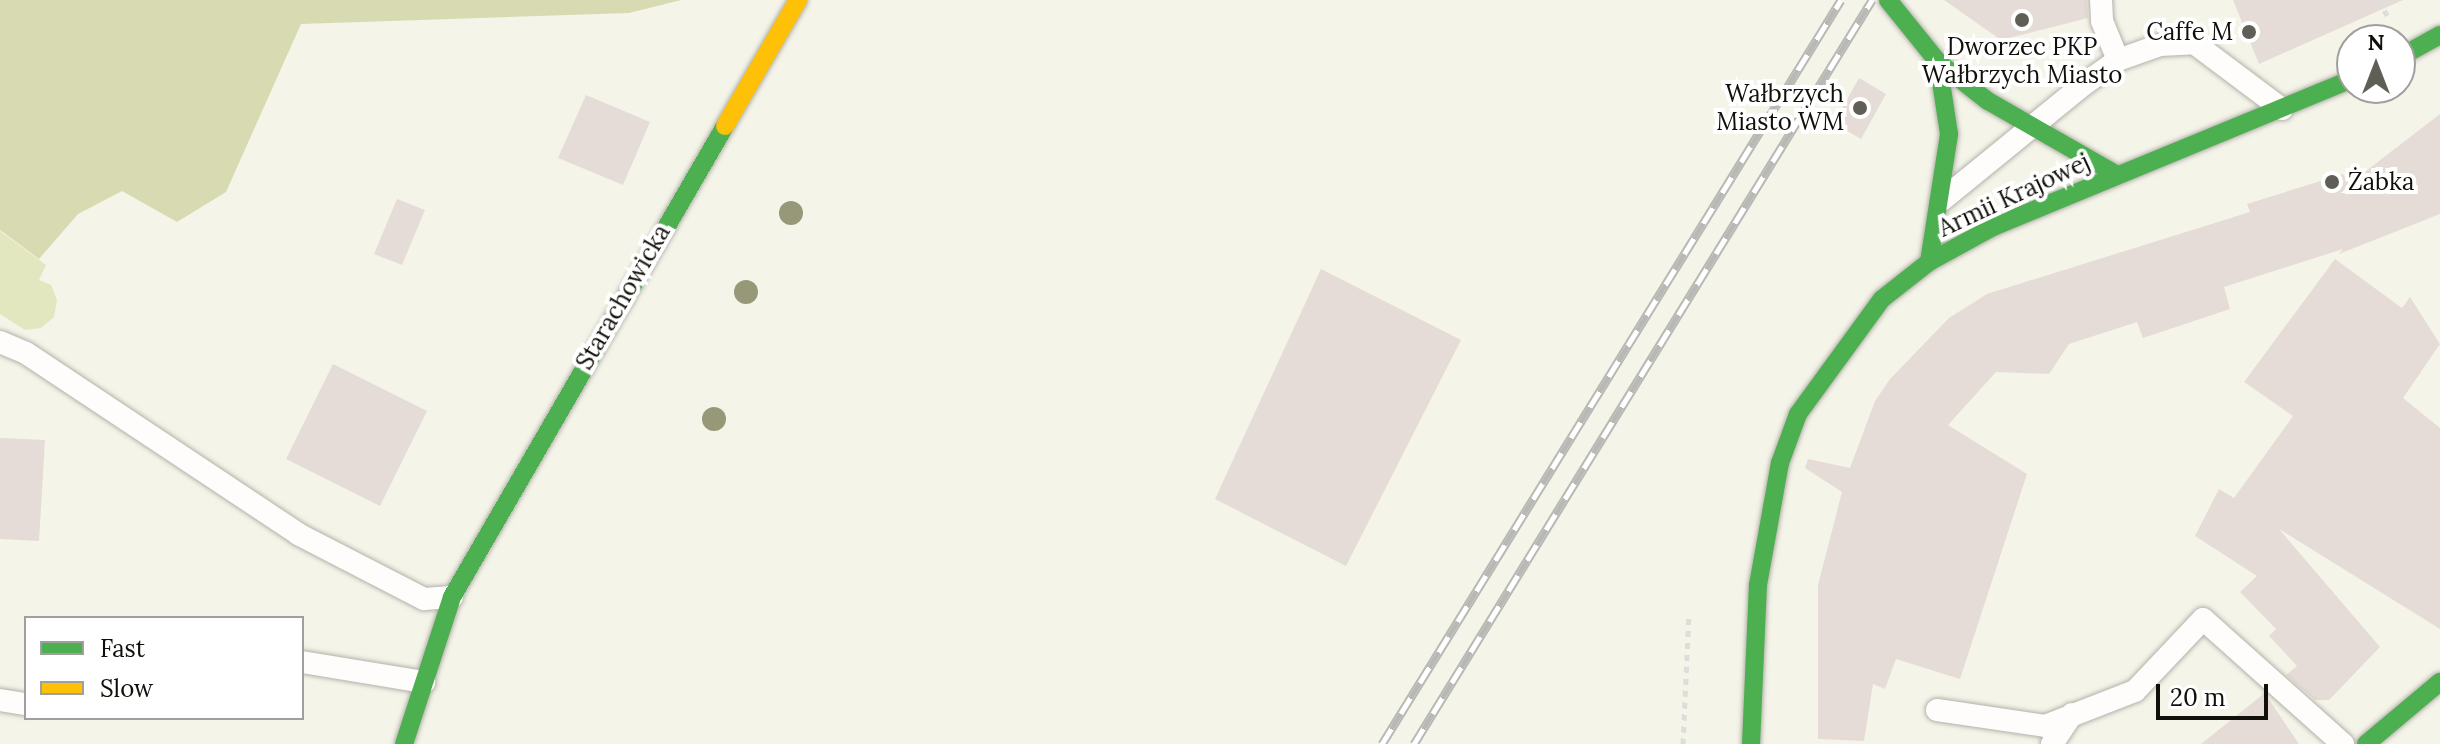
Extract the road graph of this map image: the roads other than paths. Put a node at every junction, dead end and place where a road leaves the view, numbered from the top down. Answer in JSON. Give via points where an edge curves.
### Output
{"nodes":[{"id":1,"x":798,"y":0,"type":"edge"},
{"id":2,"x":1888,"y":0,"type":"edge"},
{"id":3,"x":2101,"y":0,"type":"edge"},
{"id":4,"x":2440,"y":35,"type":"edge"},
{"id":5,"x":2416,"y":48,"type":"edge"},
{"id":6,"x":2118,"y":60,"type":"junction"},
{"id":7,"x":1938,"y":62,"type":"junction"},
{"id":8,"x":2336,"y":86,"type":"edge"},
{"id":9,"x":2282,"y":109,"type":"junction"},
{"id":10,"x":2033,"y":127,"type":"junction"},
{"id":11,"x":2117,"y":175,"type":"junction"},
{"id":12,"x":1940,"y":201,"type":"junction"},
{"id":13,"x":1929,"y":262,"type":"junction"},
{"id":14,"x":0,"y":342,"type":"edge"},
{"id":15,"x":452,"y":597,"type":"junction"},
{"id":16,"x":304,"y":662,"type":"edge"},
{"id":17,"x":424,"y":682,"type":"junction"},
{"id":18,"x":2440,"y":682,"type":"edge"},
{"id":19,"x":0,"y":700,"type":"edge"},
{"id":20,"x":24,"y":704,"type":"edge"},
{"id":21,"x":1937,"y":710,"type":"dead end"},
{"id":22,"x":2072,"y":714,"type":"junction"},
{"id":23,"x":404,"y":744,"type":"edge"},
{"id":24,"x":1751,"y":744,"type":"edge"},
{"id":25,"x":2052,"y":744,"type":"edge"},
{"id":26,"x":2343,"y":744,"type":"edge"},
{"id":27,"x":2366,"y":744,"type":"edge"}],
"edges":[{"from":1,"to":15,"type":"main road","name":"Starachowicka"},
{"from":2,"to":7,"type":"main road"},
{"from":3,"to":6,"type":"lane","via":[[2102,21]]},
{"from":4,"to":5,"type":"main road"},
{"from":6,"to":9,"type":"lane","via":[[2160,45],[2194,43]]},
{"from":6,"to":10,"type":"lane"},
{"from":7,"to":10,"type":"main road"},
{"from":7,"to":12,"type":"main road","via":[[1949,134]]},
{"from":8,"to":9,"type":"main road","name":"Armii Krajowej"},
{"from":9,"to":11,"type":"main road","name":"Armii Krajowej"},
{"from":10,"to":11,"type":"main road"},
{"from":10,"to":12,"type":"lane"},
{"from":11,"to":13,"type":"main road","name":"Armii Krajowej"},
{"from":12,"to":13,"type":"main road"},
{"from":13,"to":24,"type":"main road","name":"Armii Krajowej","via":[[1882,299],[1825,370],[1798,414],[1780,463],[1758,585]]},
{"from":14,"to":15,"type":"lane","via":[[298,534],[424,599]]},
{"from":15,"to":17,"type":"main road","name":"Starachowicka"},
{"from":16,"to":17,"type":"lane"},
{"from":17,"to":23,"type":"main road","name":"Starachowicka"},
{"from":18,"to":27,"type":"main road"},
{"from":19,"to":20,"type":"lane"},
{"from":21,"to":22,"type":"lane","via":[[2045,726]]},
{"from":22,"to":25,"type":"lane"},
{"from":22,"to":26,"type":"lane","via":[[2135,691],[2203,619]]}]}
